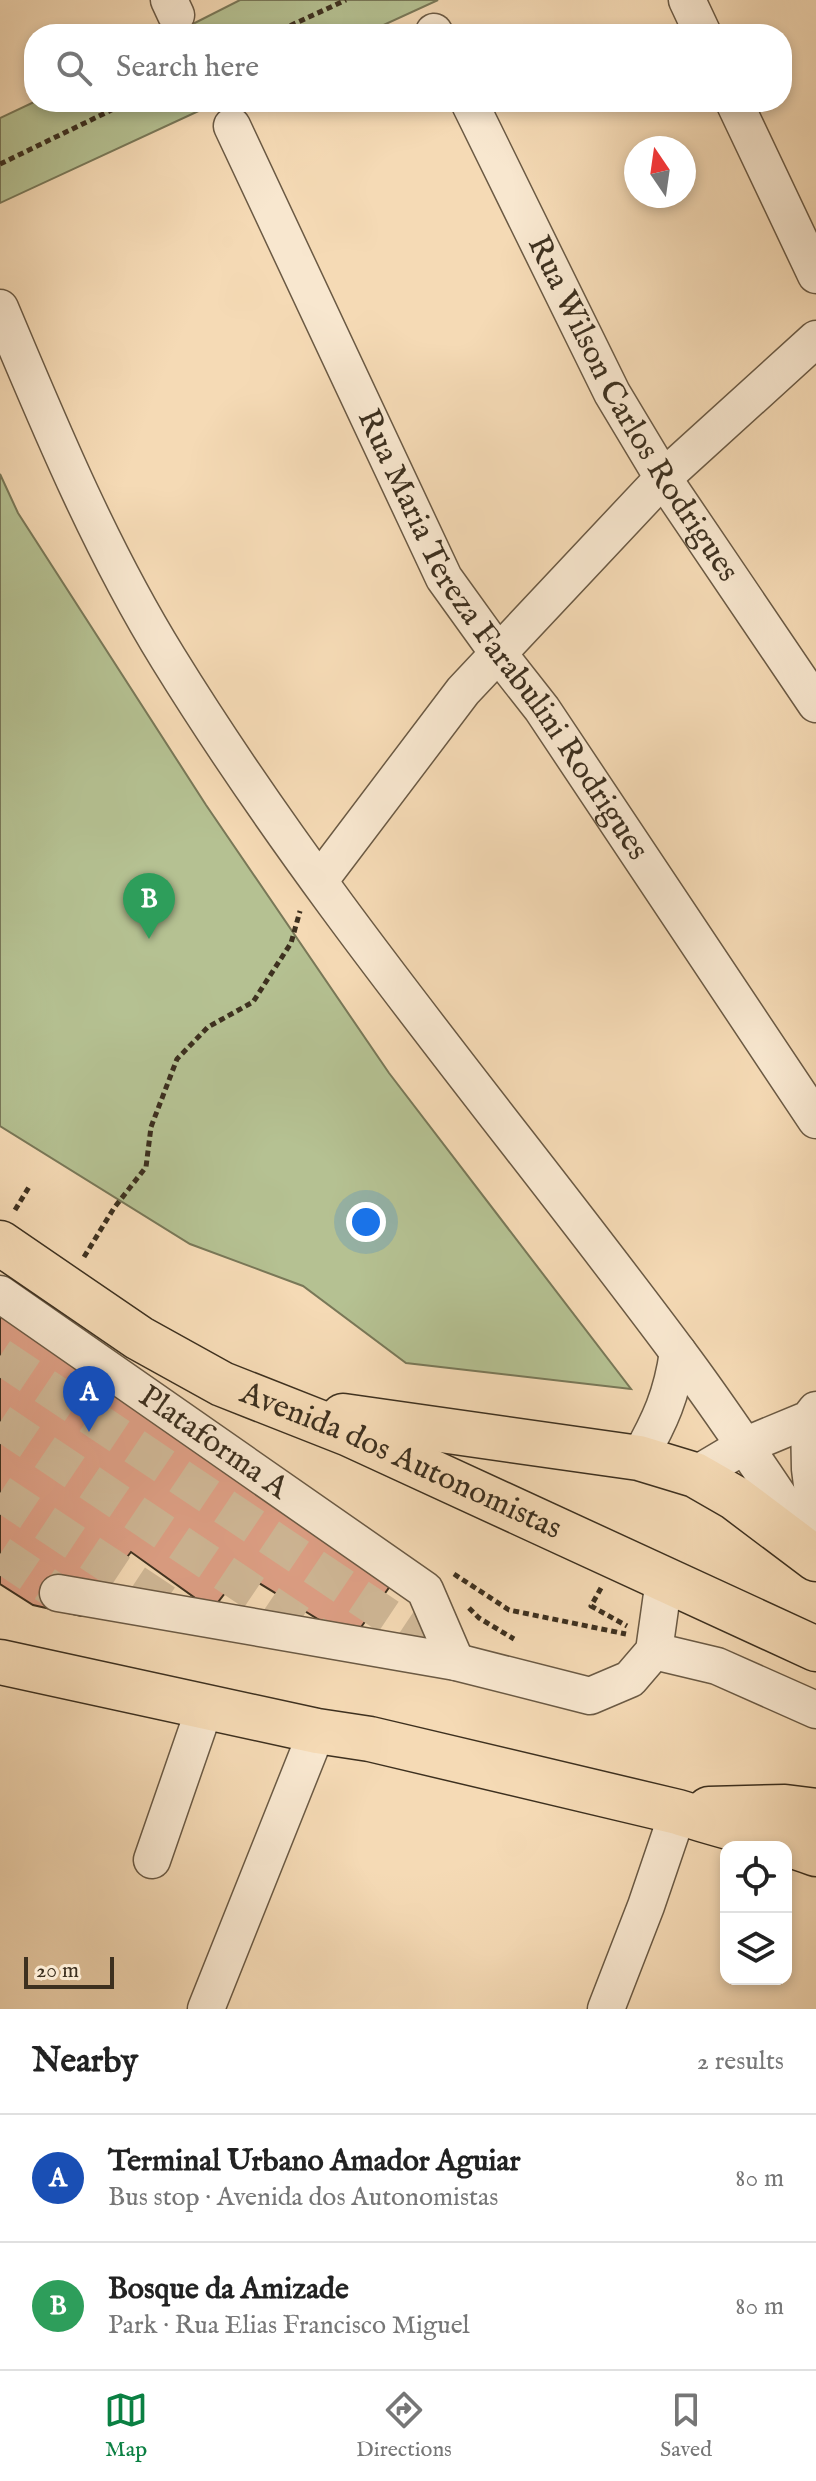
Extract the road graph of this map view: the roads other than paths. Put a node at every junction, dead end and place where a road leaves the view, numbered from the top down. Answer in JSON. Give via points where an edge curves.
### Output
{"nodes":[{"id":1,"x":687,"y":0,"type":"edge"},
{"id":2,"x":698,"y":24,"type":"edge"},
{"id":3,"x":474,"y":112,"type":"edge"},
{"id":4,"x":739,"y":112,"type":"edge"},
{"id":5,"x":232,"y":126,"type":"dead end"},
{"id":6,"x":816,"y":275,"type":"edge"},
{"id":7,"x":0,"y":308,"type":"edge"},
{"id":8,"x":816,"y":339,"type":"edge"},
{"id":9,"x":663,"y":478,"type":"junction"},
{"id":10,"x":498,"y":653,"type":"junction"},
{"id":11,"x":816,"y":704,"type":"edge"},
{"id":12,"x":320,"y":880,"type":"junction"},
{"id":13,"x":816,"y":1120,"type":"edge"},
{"id":14,"x":0,"y":1243,"type":"edge"},
{"id":15,"x":0,"y":1294,"type":"edge"},
{"id":16,"x":678,"y":1352,"type":"junction"},
{"id":17,"x":285,"y":1408,"type":"junction"},
{"id":18,"x":812,"y":1415,"type":"edge"},
{"id":19,"x":744,"y":1446,"type":"junction"},
{"id":20,"x":639,"y":1458,"type":"junction"},
{"id":21,"x":695,"y":1475,"type":"junction"},
{"id":22,"x":816,"y":1516,"type":"edge"},
{"id":23,"x":816,"y":1552,"type":"edge"},
{"id":24,"x":816,"y":1559,"type":"edge"},
{"id":25,"x":664,"y":1580,"type":"junction"},
{"id":26,"x":58,"y":1593,"type":"tunnel mouth"},
{"id":27,"x":641,"y":1639,"type":"junction"},
{"id":28,"x":816,"y":1649,"type":"edge"},
{"id":29,"x":0,"y":1662,"type":"edge"},
{"id":30,"x":456,"y":1662,"type":"junction"},
{"id":31,"x":205,"y":1707,"type":"junction"},
{"id":32,"x":816,"y":1710,"type":"edge"},
{"id":33,"x":317,"y":1731,"type":"junction"},
{"id":34,"x":816,"y":1811,"type":"edge"},
{"id":35,"x":678,"y":1812,"type":"junction"},
{"id":36,"x":816,"y":1854,"type":"edge"},
{"id":37,"x":152,"y":1860,"type":"dead end"},
{"id":38,"x":206,"y":2009,"type":"edge"},
{"id":39,"x":606,"y":2009,"type":"edge"}],
"edges":[{"from":1,"to":2,"type":"street"},
{"from":3,"to":9,"type":"street","name":"Rua Wilson Carlos Rodrigues","via":[[612,393]]},
{"from":4,"to":6,"type":"street"},
{"from":5,"to":10,"type":"street","name":"Rua Maria Tereza Farabulini Rodrigues","via":[[444,578]]},
{"from":7,"to":12,"type":"street","via":[[119,571],[167,657]]},
{"from":8,"to":9,"type":"street"},
{"from":9,"to":10,"type":"street"},
{"from":9,"to":11,"type":"street","name":"Rua Wilson Carlos Rodrigues"},
{"from":10,"to":12,"type":"street","via":[[463,691]]},
{"from":10,"to":13,"type":"street","name":"Rua Maria Tereza Farabulini Rodrigues","via":[[542,709]]},
{"from":12,"to":16,"type":"street","via":[[446,1054]]},
{"from":14,"to":17,"type":"main road","name":"Avenida dos Autonomistas","via":[[139,1338],[222,1384]]},
{"from":15,"to":30,"type":"street","name":"Plataforma A","via":[[443,1580]]},
{"from":16,"to":19,"type":"street"},
{"from":16,"to":20,"type":"street","via":[[662,1418]]},
{"from":17,"to":20,"type":"main road"},
{"from":17,"to":25,"type":"main road","name":"Avenida dos Autonomistas"},
{"from":18,"to":19,"type":"street"},
{"from":18,"to":22,"type":"street","via":[[810,1469]]},
{"from":19,"to":21,"type":"street"},
{"from":19,"to":23,"type":"street"},
{"from":20,"to":21,"type":"main road"},
{"from":21,"to":24,"type":"main road"},
{"from":25,"to":27,"type":"street"},
{"from":25,"to":28,"type":"main road","name":"Avenida dos Autonomistas"},
{"from":26,"to":30,"type":"street"},
{"from":27,"to":30,"type":"street","via":[[630,1679],[590,1696]]},
{"from":27,"to":32,"type":"street"},
{"from":29,"to":31,"type":"main road"},
{"from":31,"to":33,"type":"main road"},
{"from":31,"to":37,"type":"street"},
{"from":33,"to":35,"type":"main road"},
{"from":33,"to":38,"type":"street"},
{"from":34,"to":35,"type":"main road","via":[[747,1806]]},
{"from":35,"to":36,"type":"main road"},
{"from":35,"to":39,"type":"street"}]}
